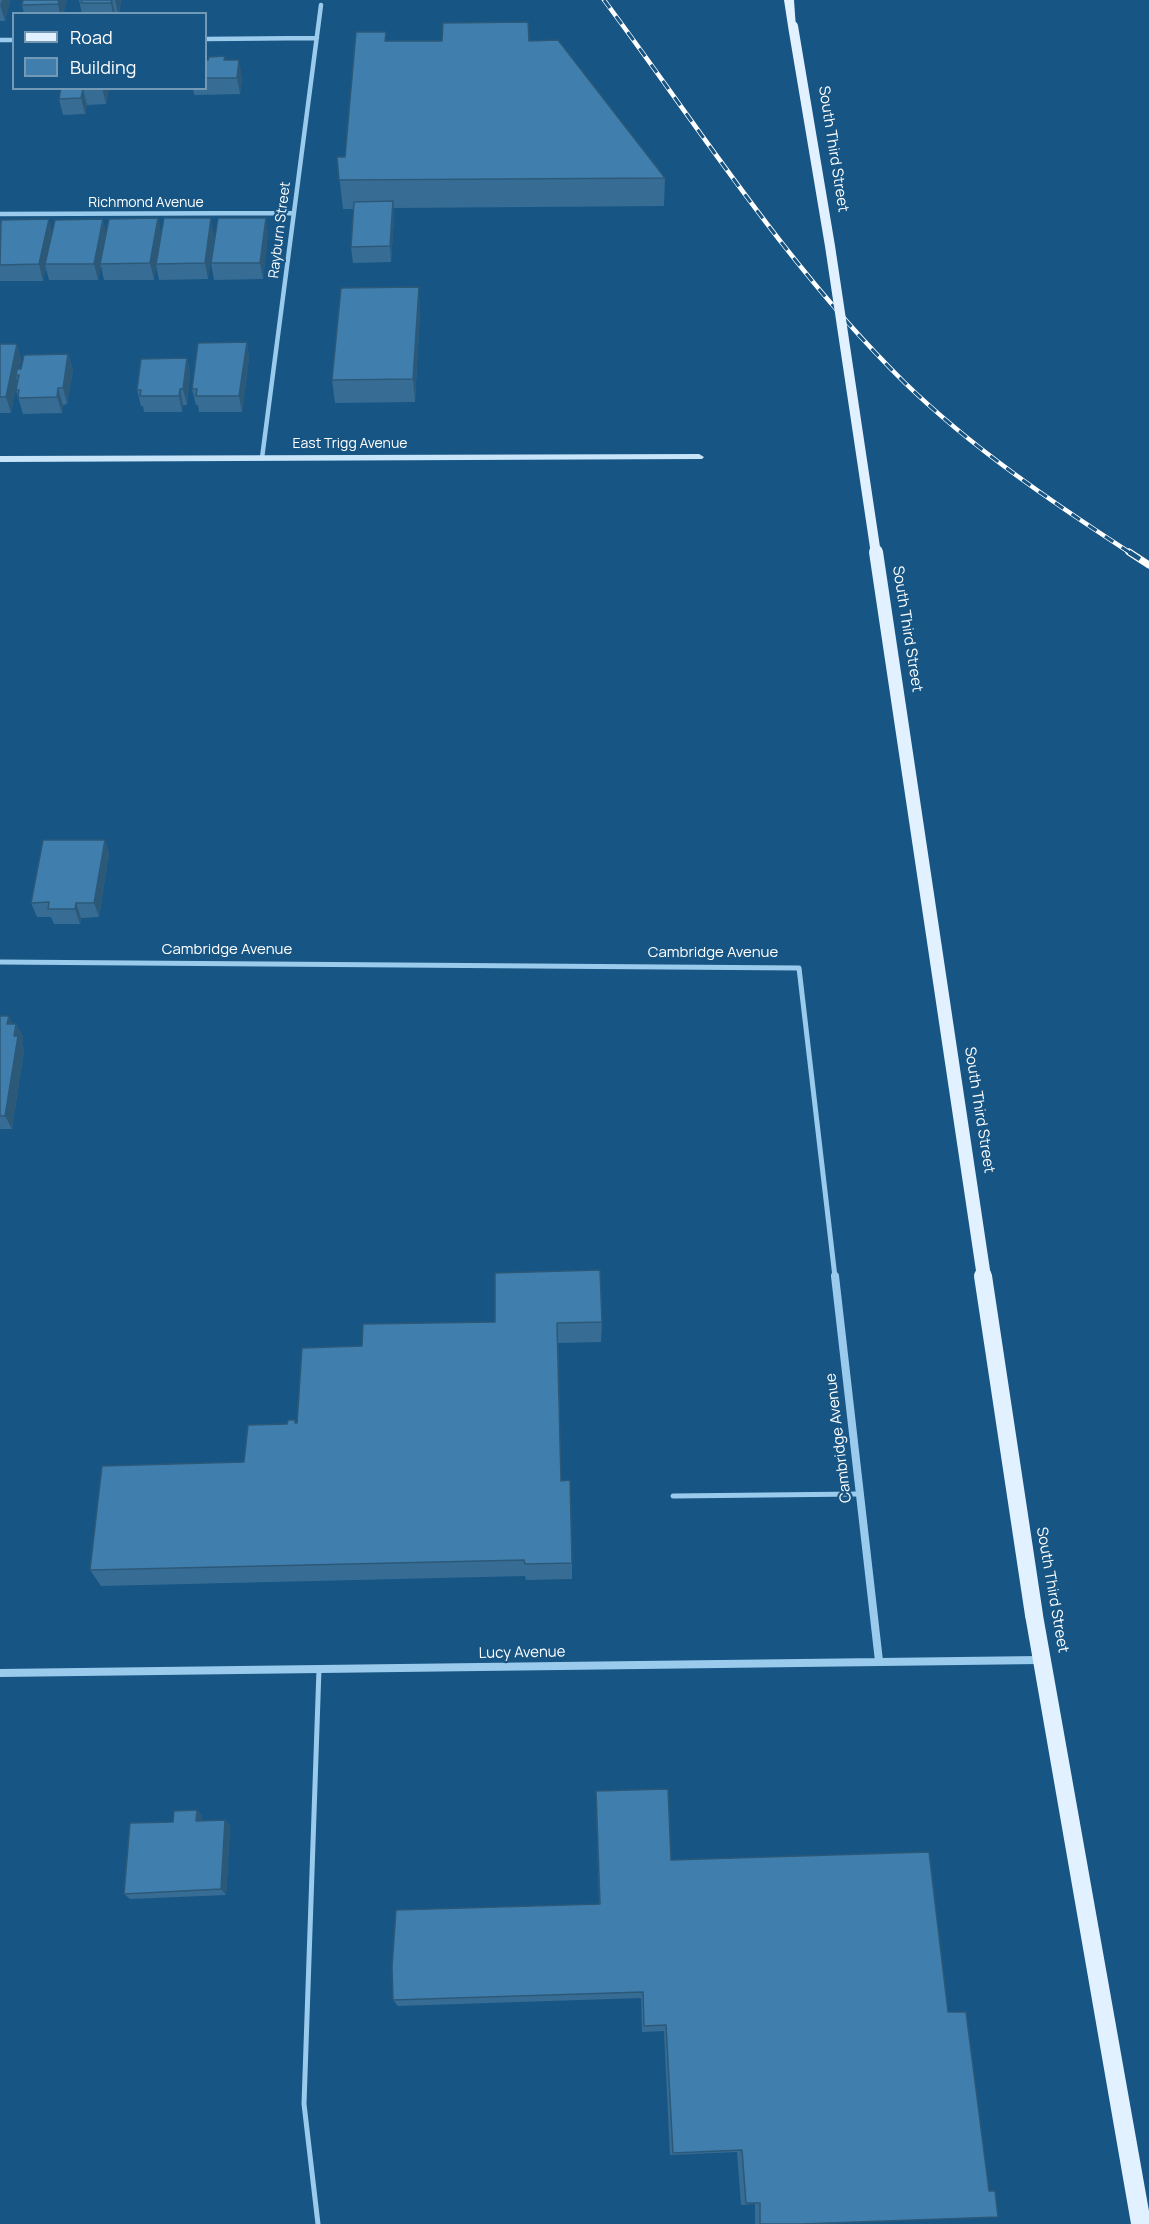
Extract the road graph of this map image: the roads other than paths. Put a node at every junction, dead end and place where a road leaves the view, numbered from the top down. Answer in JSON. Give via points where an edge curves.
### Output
{"nodes":[{"id":1,"x":789,"y":0,"type":"edge"},
{"id":2,"x":321,"y":5,"type":"dead end"},
{"id":3,"x":317,"y":38,"type":"junction"},
{"id":4,"x":207,"y":39,"type":"edge"},
{"id":5,"x":293,"y":213,"type":"junction"},
{"id":6,"x":0,"y":214,"type":"edge"},
{"id":7,"x":699,"y":457,"type":"dead end"},
{"id":8,"x":262,"y":458,"type":"junction"},
{"id":9,"x":0,"y":459,"type":"edge"},
{"id":10,"x":0,"y":962,"type":"edge"},
{"id":11,"x":859,"y":1494,"type":"junction"},
{"id":12,"x":673,"y":1496,"type":"dead end"},
{"id":13,"x":1043,"y":1660,"type":"junction"},
{"id":14,"x":879,"y":1662,"type":"junction"},
{"id":15,"x":320,"y":1669,"type":"junction"},
{"id":16,"x":0,"y":1673,"type":"edge"},
{"id":17,"x":318,"y":2224,"type":"edge"},
{"id":18,"x":1142,"y":2224,"type":"edge"}],
"edges":[{"from":1,"to":13,"type":"main road","name":"South Third Street","bridge":true,"via":[[830,246]]},
{"from":2,"to":3,"type":"street","name":"Rayburn Street"},
{"from":3,"to":4,"type":"street"},
{"from":3,"to":5,"type":"street","name":"Rayburn Street"},
{"from":5,"to":6,"type":"street","name":"Richmond Avenue"},
{"from":5,"to":8,"type":"street","name":"Rayburn Street"},
{"from":7,"to":8,"type":"street","name":"East Trigg Avenue"},
{"from":8,"to":9,"type":"street","name":"East Trigg Avenue"},
{"from":10,"to":11,"type":"street","name":"Cambridge Avenue","via":[[799,968]]},
{"from":11,"to":12,"type":"lane"},
{"from":11,"to":14,"type":"street","name":"Cambridge Avenue"},
{"from":13,"to":14,"type":"street","name":"Lucy Avenue"},
{"from":13,"to":18,"type":"main road","name":"South Third Street"},
{"from":14,"to":15,"type":"street","name":"Lucy Avenue"},
{"from":15,"to":16,"type":"street","name":"Lucy Avenue"},
{"from":15,"to":17,"type":"lane","via":[[304,2104]]}]}
